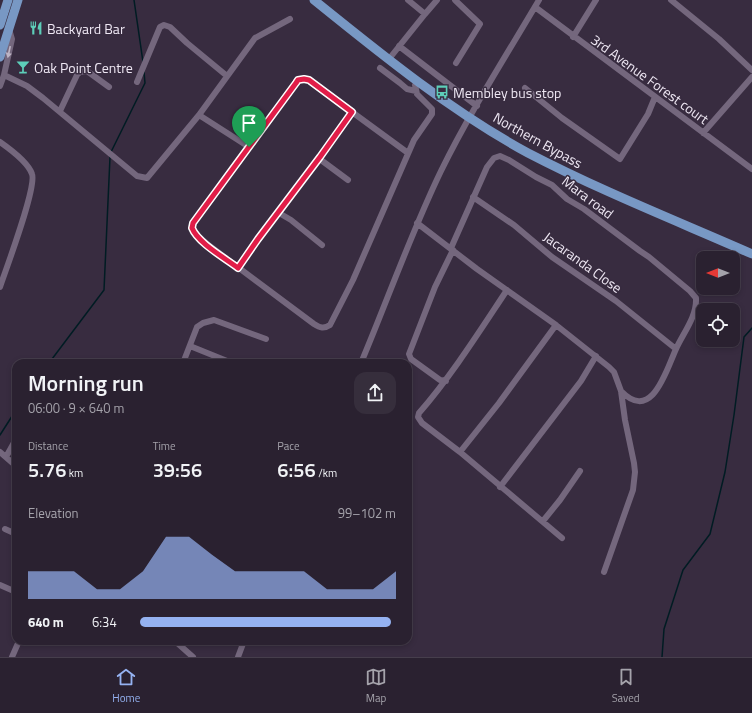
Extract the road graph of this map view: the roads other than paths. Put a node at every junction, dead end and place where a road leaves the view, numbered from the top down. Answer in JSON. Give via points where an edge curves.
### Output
{"nodes":[{"id":1,"x":8,"y":0,"type":"edge"},
{"id":2,"x":18,"y":0,"type":"edge"},
{"id":3,"x":314,"y":0,"type":"edge"},
{"id":4,"x":408,"y":0,"type":"edge"},
{"id":5,"x":437,"y":0,"type":"edge"},
{"id":6,"x":455,"y":0,"type":"edge"},
{"id":7,"x":539,"y":0,"type":"edge"},
{"id":8,"x":596,"y":0,"type":"edge"},
{"id":9,"x":671,"y":0,"type":"edge"},
{"id":10,"x":535,"y":7,"type":"junction"},
{"id":11,"x":425,"y":14,"type":"junction"},
{"id":12,"x":290,"y":19,"type":"dead end"},
{"id":13,"x":4,"y":27,"type":"edge"},
{"id":14,"x":573,"y":36,"type":"junction"},
{"id":15,"x":399,"y":46,"type":"junction"},
{"id":16,"x":0,"y":57,"type":"edge"},
{"id":17,"x":389,"y":59,"type":"junction"},
{"id":18,"x":456,"y":63,"type":"dead end"},
{"id":19,"x":380,"y":68,"type":"dead end"},
{"id":20,"x":752,"y":70,"type":"edge"},
{"id":21,"x":4,"y":75,"type":"junction"},
{"id":22,"x":227,"y":76,"type":"junction"},
{"id":23,"x":752,"y":77,"type":"edge"},
{"id":24,"x":137,"y":82,"type":"dead end"},
{"id":25,"x":0,"y":86,"type":"edge"},
{"id":26,"x":109,"y":87,"type":"dead end"},
{"id":27,"x":417,"y":87,"type":"junction"},
{"id":28,"x":525,"y":88,"type":"dead end"},
{"id":29,"x":655,"y":97,"type":"junction"},
{"id":30,"x":476,"y":106,"type":"junction"},
{"id":31,"x":60,"y":111,"type":"junction"},
{"id":32,"x":352,"y":112,"type":"junction"},
{"id":33,"x":199,"y":115,"type":"junction"},
{"id":34,"x":470,"y":118,"type":"junction"},
{"id":35,"x":703,"y":132,"type":"junction"},
{"id":36,"x":0,"y":142,"type":"edge"},
{"id":37,"x":249,"y":147,"type":"junction"},
{"id":38,"x":408,"y":154,"type":"junction"},
{"id":39,"x":320,"y":157,"type":"junction"},
{"id":40,"x":752,"y":169,"type":"edge"},
{"id":41,"x":348,"y":180,"type":"dead end"},
{"id":42,"x":473,"y":197,"type":"junction"},
{"id":43,"x":279,"y":213,"type":"junction"},
{"id":44,"x":417,"y":223,"type":"junction"},
{"id":45,"x":322,"y":245,"type":"dead end"},
{"id":46,"x":452,"y":249,"type":"junction"},
{"id":47,"x":752,"y":254,"type":"edge"},
{"id":48,"x":238,"y":268,"type":"junction"},
{"id":49,"x":0,"y":288,"type":"edge"},
{"id":50,"x":507,"y":290,"type":"junction"},
{"id":51,"x":556,"y":325,"type":"junction"},
{"id":52,"x":266,"y":339,"type":"dead end"},
{"id":53,"x":190,"y":346,"type":"junction"},
{"id":54,"x":676,"y":349,"type":"junction"},
{"id":55,"x":596,"y":356,"type":"junction"},
{"id":56,"x":185,"y":359,"type":"edge"},
{"id":57,"x":222,"y":359,"type":"edge"},
{"id":58,"x":363,"y":359,"type":"edge"},
{"id":59,"x":411,"y":359,"type":"edge"},
{"id":60,"x":412,"y":360,"type":"edge"},
{"id":61,"x":446,"y":381,"type":"junction"},
{"id":62,"x":621,"y":391,"type":"junction"},
{"id":63,"x":12,"y":446,"type":"edge"},
{"id":64,"x":0,"y":452,"type":"edge"},
{"id":65,"x":460,"y":452,"type":"junction"},
{"id":66,"x":6,"y":457,"type":"junction"},
{"id":67,"x":12,"y":462,"type":"edge"},
{"id":68,"x":580,"y":471,"type":"dead end"},
{"id":69,"x":500,"y":487,"type":"junction"},
{"id":70,"x":543,"y":521,"type":"junction"},
{"id":71,"x":5,"y":529,"type":"dead end"},
{"id":72,"x":12,"y":532,"type":"edge"},
{"id":73,"x":562,"y":538,"type":"dead end"},
{"id":74,"x":604,"y":572,"type":"dead end"},
{"id":75,"x":0,"y":585,"type":"edge"},
{"id":76,"x":12,"y":590,"type":"edge"},
{"id":77,"x":17,"y":645,"type":"edge"},
{"id":78,"x":180,"y":645,"type":"edge"},
{"id":79,"x":242,"y":645,"type":"edge"},
{"id":80,"x":12,"y":657,"type":"edge"},
{"id":81,"x":193,"y":657,"type":"edge"},
{"id":82,"x":238,"y":657,"type":"edge"}],
"edges":[{"from":1,"to":13,"type":"main road"},
{"from":2,"to":13,"type":"main road"},
{"from":3,"to":17,"type":"main road","name":"Northern Bypass"},
{"from":4,"to":11,"type":"street"},
{"from":5,"to":11,"type":"street"},
{"from":6,"to":18,"type":"street","via":[[480,24]]},
{"from":7,"to":10,"type":"street"},
{"from":8,"to":14,"type":"street"},
{"from":9,"to":20,"type":"street"},
{"from":10,"to":14,"type":"street","name":"3rd Avenue Forest court"},
{"from":10,"to":30,"type":"street"},
{"from":11,"to":15,"type":"street"},
{"from":12,"to":22,"type":"street","via":[[255,38]]},
{"from":13,"to":16,"type":"main road"},
{"from":13,"to":21,"type":"street","one_way":true,"via":[[12,39]]},
{"from":14,"to":29,"type":"street","name":"3rd Avenue Forest court"},
{"from":15,"to":17,"type":"street"},
{"from":15,"to":30,"type":"street"},
{"from":17,"to":27,"type":"main road","name":"Northern Bypass"},
{"from":19,"to":27,"type":"street","via":[[407,89]]},
{"from":21,"to":25,"type":"street"},
{"from":21,"to":31,"type":"street","via":[[27,86]]},
{"from":22,"to":24,"type":"street","via":[[170,27],[164,25],[156,34]]},
{"from":22,"to":33,"type":"street"},
{"from":23,"to":35,"type":"street"},
{"from":26,"to":31,"type":"street","via":[[87,71],[80,72],[76,75]]},
{"from":27,"to":34,"type":"main road","name":"Northern Bypass"},
{"from":27,"to":38,"type":"street","via":[[422,100],[432,112]]},
{"from":28,"to":29,"type":"street","via":[[620,159],[648,114]]},
{"from":29,"to":35,"type":"street","name":"3rd Avenue Forest court"},
{"from":30,"to":34,"type":"street"},
{"from":31,"to":33,"type":"street","via":[[137,176],[144,178],[147,178]]},
{"from":32,"to":37,"type":"street","via":[[309,80],[301,80],[296,83]]},
{"from":32,"to":38,"type":"street"},
{"from":32,"to":39,"type":"street"},
{"from":33,"to":37,"type":"street"},
{"from":34,"to":44,"type":"street","via":[[442,169]]},
{"from":34,"to":47,"type":"main road","name":"Northern Bypass","via":[[566,173]]},
{"from":35,"to":40,"type":"street","name":"3rd Avenue Forest court"},
{"from":36,"to":49,"type":"street","via":[[29,167],[33,178],[31,192]]},
{"from":37,"to":48,"type":"street","via":[[193,223],[192,228],[207,244]]},
{"from":38,"to":48,"type":"street","via":[[353,280],[330,325],[320,328]]},
{"from":39,"to":41,"type":"street"},
{"from":39,"to":43,"type":"street"},
{"from":42,"to":46,"type":"street","name":"Mara road"},
{"from":42,"to":54,"type":"street","name":"Jacaranda Close","via":[[514,225],[552,257],[616,301]]},
{"from":42,"to":54,"type":"street","name":"Mara road","via":[[487,167],[494,158],[500,156],[552,185],[567,199],[649,257],[696,298],[693,315]]},
{"from":43,"to":45,"type":"street"},
{"from":43,"to":48,"type":"street"},
{"from":44,"to":46,"type":"street"},
{"from":44,"to":58,"type":"street"},
{"from":46,"to":50,"type":"street"},
{"from":46,"to":59,"type":"street","name":"Mara road","via":[[409,354]]},
{"from":50,"to":51,"type":"street"},
{"from":50,"to":61,"type":"street"},
{"from":51,"to":55,"type":"street"},
{"from":51,"to":65,"type":"street"},
{"from":52,"to":53,"type":"street","via":[[214,320],[197,327]]},
{"from":53,"to":56,"type":"street"},
{"from":53,"to":57,"type":"street"},
{"from":54,"to":62,"type":"street","via":[[658,388],[651,397],[636,402]]},
{"from":55,"to":62,"type":"street","via":[[614,372]]},
{"from":55,"to":69,"type":"street","via":[[581,381]]},
{"from":60,"to":61,"type":"street","name":"Mara road","via":[[440,380]]},
{"from":61,"to":65,"type":"street","via":[[418,417]]},
{"from":62,"to":74,"type":"street","via":[[635,480]]},
{"from":63,"to":66,"type":"street"},
{"from":64,"to":66,"type":"street"},
{"from":65,"to":69,"type":"street"},
{"from":66,"to":67,"type":"street"},
{"from":68,"to":70,"type":"street"},
{"from":69,"to":70,"type":"street"},
{"from":70,"to":73,"type":"street"},
{"from":71,"to":72,"type":"street"},
{"from":75,"to":76,"type":"street"},
{"from":77,"to":80,"type":"street"},
{"from":78,"to":81,"type":"street"},
{"from":79,"to":82,"type":"street"}]}
